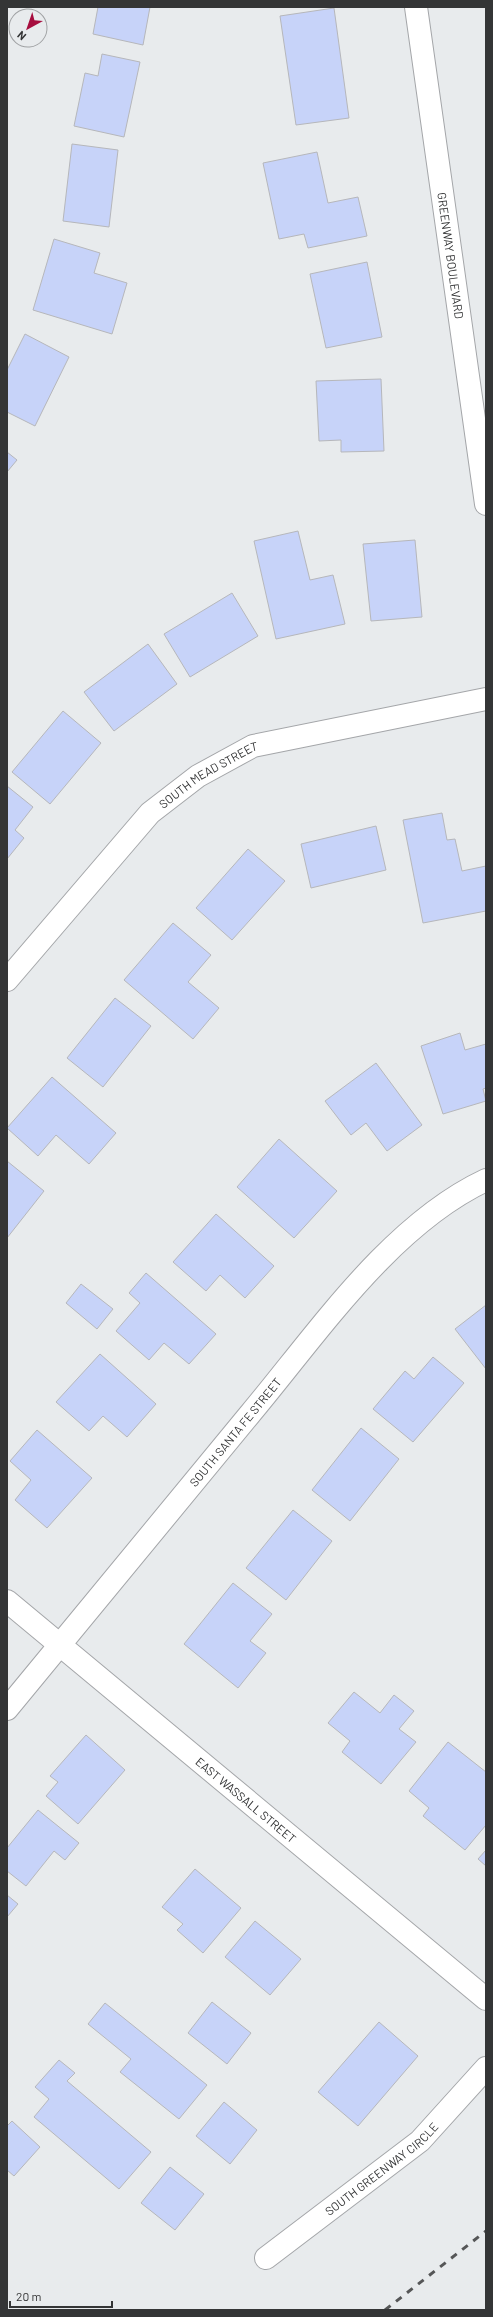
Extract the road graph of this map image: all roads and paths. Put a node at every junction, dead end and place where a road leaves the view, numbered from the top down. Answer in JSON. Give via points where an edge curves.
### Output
{"nodes":[{"id":1,"x":416,"y":7,"type":"edge"},
{"id":2,"x":486,"y":504,"type":"edge"},
{"id":3,"x":486,"y":699,"type":"edge"},
{"id":4,"x":7,"y":980,"type":"edge"},
{"id":5,"x":486,"y":1180,"type":"edge"},
{"id":6,"x":7,"y":1601,"type":"edge"},
{"id":7,"x":60,"y":1645,"type":"junction"},
{"id":8,"x":7,"y":1709,"type":"edge"},
{"id":9,"x":486,"y":1999,"type":"edge"},
{"id":10,"x":486,"y":2068,"type":"edge"},
{"id":11,"x":266,"y":2258,"type":"dead end"}],
"edges":[{"from":1,"to":2,"type":"street","name":"GREENWAY BOULEVARD"},
{"from":3,"to":4,"type":"street","name":"SOUTH MEAD STREET","via":[[253,746],[198,776],[150,813]]},
{"from":5,"to":7,"type":"street","name":"SOUTH SANTA FE STREET","via":[[464,1190],[393,1246],[336,1311]]},
{"from":6,"to":7,"type":"street","name":"EAST WASSALL STREET"},
{"from":7,"to":8,"type":"street","name":"SOUTH SANTA FE STREET"},
{"from":7,"to":9,"type":"street","name":"EAST WASSALL STREET"},
{"from":10,"to":11,"type":"street","name":"SOUTH GREENWAY CIRCLE","via":[[420,2141]]}]}
